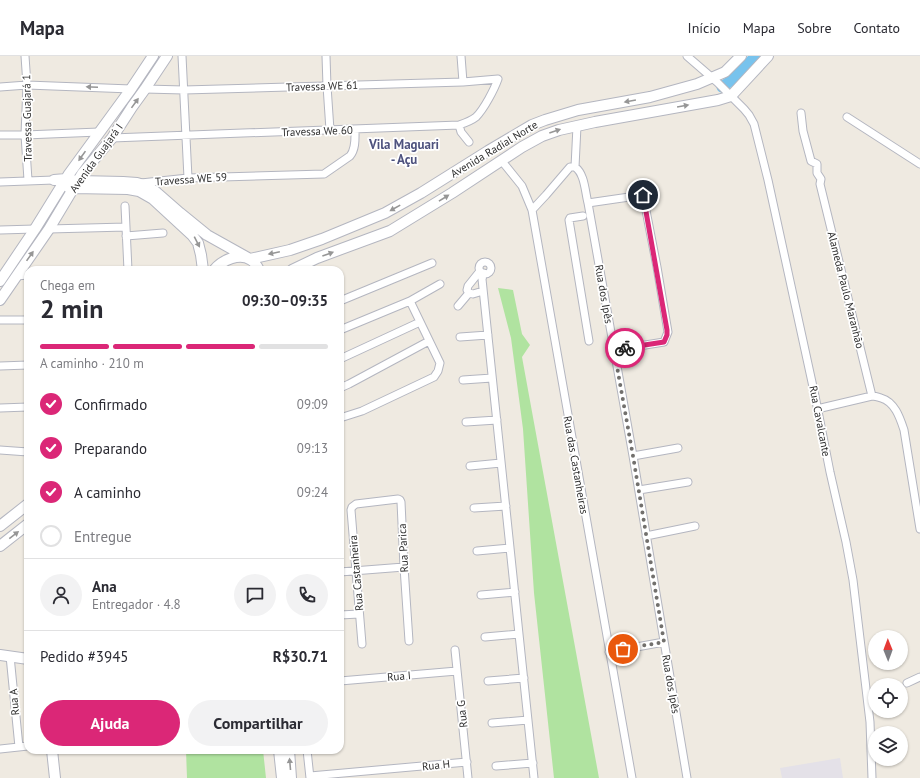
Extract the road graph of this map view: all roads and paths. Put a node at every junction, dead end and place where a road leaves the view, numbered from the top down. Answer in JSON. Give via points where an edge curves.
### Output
{"nodes":[{"id":1,"x":25,"y":56,"type":"edge"},
{"id":2,"x":152,"y":56,"type":"edge"},
{"id":3,"x":167,"y":56,"type":"edge"},
{"id":4,"x":182,"y":56,"type":"edge"},
{"id":5,"x":326,"y":56,"type":"edge"},
{"id":6,"x":461,"y":56,"type":"edge"},
{"id":7,"x":687,"y":56,"type":"edge"},
{"id":8,"x":741,"y":56,"type":"edge"},
{"id":9,"x":768,"y":56,"type":"edge"},
{"id":10,"x":498,"y":79,"type":"joint"},
{"id":11,"x":714,"y":80,"type":"junction"},
{"id":12,"x":463,"y":82,"type":"junction"},
{"id":13,"x":27,"y":85,"type":"junction"},
{"id":14,"x":327,"y":86,"type":"junction"},
{"id":15,"x":0,"y":87,"type":"edge"},
{"id":16,"x":131,"y":89,"type":"junction"},
{"id":17,"x":146,"y":89,"type":"junction"},
{"id":18,"x":184,"y":90,"type":"junction"},
{"id":19,"x":728,"y":93,"type":"junction"},
{"id":20,"x":800,"y":113,"type":"dead end"},
{"id":21,"x":847,"y":116,"type":"dead end"},
{"id":22,"x":459,"y":125,"type":"junction"},
{"id":23,"x":577,"y":126,"type":"junction"},
{"id":24,"x":330,"y":130,"type":"junction"},
{"id":25,"x":355,"y":130,"type":"junction"},
{"id":26,"x":99,"y":132,"type":"junction"},
{"id":27,"x":0,"y":135,"type":"edge"},
{"id":28,"x":25,"y":135,"type":"junction"},
{"id":29,"x":185,"y":135,"type":"junction"},
{"id":30,"x":112,"y":138,"type":"junction"},
{"id":31,"x":469,"y":142,"type":"dead end"},
{"id":32,"x":501,"y":160,"type":"junction"},
{"id":33,"x":920,"y":164,"type":"edge"},
{"id":34,"x":575,"y":167,"type":"junction"},
{"id":35,"x":188,"y":178,"type":"junction"},
{"id":36,"x":28,"y":180,"type":"junction"},
{"id":37,"x":61,"y":181,"type":"junction"},
{"id":38,"x":0,"y":182,"type":"edge"},
{"id":39,"x":137,"y":183,"type":"junction"},
{"id":40,"x":76,"y":184,"type":"junction"},
{"id":41,"x":588,"y":203,"type":"junction"},
{"id":42,"x":125,"y":206,"type":"dead end"},
{"id":43,"x":532,"y":210,"type":"junction"},
{"id":44,"x":583,"y":216,"type":"dead end"},
{"id":45,"x":126,"y":227,"type":"junction"},
{"id":46,"x":35,"y":229,"type":"junction"},
{"id":47,"x":49,"y":229,"type":"junction"},
{"id":48,"x":0,"y":230,"type":"edge"},
{"id":49,"x":163,"y":233,"type":"dead end"},
{"id":50,"x":126,"y":236,"type":"junction"},
{"id":51,"x":432,"y":263,"type":"dead end"},
{"id":52,"x":254,"y":264,"type":"edge"},
{"id":53,"x":128,"y":266,"type":"edge"},
{"id":54,"x":203,"y":266,"type":"edge"},
{"id":55,"x":217,"y":266,"type":"edge"},
{"id":56,"x":300,"y":266,"type":"edge"},
{"id":57,"x":24,"y":275,"type":"edge"},
{"id":58,"x":16,"y":276,"type":"junction"},
{"id":59,"x":1,"y":278,"type":"edge"},
{"id":60,"x":440,"y":284,"type":"dead end"},
{"id":61,"x":483,"y":291,"type":"junction"},
{"id":62,"x":469,"y":293,"type":"junction"},
{"id":63,"x":344,"y":299,"type":"edge"},
{"id":64,"x":0,"y":300,"type":"edge"},
{"id":65,"x":410,"y":301,"type":"junction"},
{"id":66,"x":458,"y":306,"type":"dead end"},
{"id":67,"x":0,"y":320,"type":"edge"},
{"id":68,"x":24,"y":320,"type":"edge"},
{"id":69,"x":420,"y":322,"type":"junction"},
{"id":70,"x":344,"y":328,"type":"edge"},
{"id":71,"x":488,"y":335,"type":"junction"},
{"id":72,"x":460,"y":337,"type":"dead end"},
{"id":73,"x":429,"y":341,"type":"junction"},
{"id":74,"x":589,"y":341,"type":"dead end"},
{"id":75,"x":614,"y":350,"type":"junction"},
{"id":76,"x":344,"y":357,"type":"edge"},
{"id":77,"x":24,"y":365,"type":"edge"},
{"id":78,"x":0,"y":366,"type":"edge"},
{"id":79,"x":492,"y":378,"type":"junction"},
{"id":80,"x":463,"y":380,"type":"dead end"},
{"id":81,"x":344,"y":386,"type":"edge"},
{"id":82,"x":872,"y":396,"type":"junction"},
{"id":83,"x":24,"y":407,"type":"edge"},
{"id":84,"x":0,"y":408,"type":"edge"},
{"id":85,"x":818,"y":409,"type":"junction"},
{"id":86,"x":344,"y":417,"type":"edge"},
{"id":87,"x":497,"y":420,"type":"junction"},
{"id":88,"x":466,"y":422,"type":"dead end"},
{"id":89,"x":678,"y":448,"type":"dead end"},
{"id":90,"x":0,"y":450,"type":"edge"},
{"id":91,"x":24,"y":452,"type":"edge"},
{"id":92,"x":633,"y":456,"type":"junction"},
{"id":93,"x":501,"y":464,"type":"junction"},
{"id":94,"x":470,"y":466,"type":"dead end"},
{"id":95,"x":688,"y":482,"type":"dead end"},
{"id":96,"x":639,"y":490,"type":"junction"},
{"id":97,"x":356,"y":504,"type":"joint"},
{"id":98,"x":506,"y":506,"type":"junction"},
{"id":99,"x":24,"y":507,"type":"edge"},
{"id":100,"x":474,"y":508,"type":"dead end"},
{"id":101,"x":0,"y":526,"type":"edge"},
{"id":102,"x":695,"y":526,"type":"dead end"},
{"id":103,"x":24,"y":527,"type":"edge"},
{"id":104,"x":920,"y":529,"type":"edge"},
{"id":105,"x":646,"y":536,"type":"junction"},
{"id":106,"x":0,"y":546,"type":"edge"},
{"id":107,"x":510,"y":548,"type":"junction"},
{"id":108,"x":477,"y":551,"type":"dead end"},
{"id":109,"x":404,"y":567,"type":"junction"},
{"id":110,"x":356,"y":570,"type":"junction"},
{"id":111,"x":344,"y":572,"type":"edge"},
{"id":112,"x":515,"y":592,"type":"junction"},
{"id":113,"x":481,"y":595,"type":"dead end"},
{"id":114,"x":359,"y":614,"type":"junction"},
{"id":115,"x":344,"y":615,"type":"edge"},
{"id":116,"x":519,"y":634,"type":"junction"},
{"id":117,"x":485,"y":637,"type":"dead end"},
{"id":118,"x":409,"y":641,"type":"dead end"},
{"id":119,"x":664,"y":642,"type":"junction"},
{"id":120,"x":362,"y":644,"type":"dead end"},
{"id":121,"x":455,"y":650,"type":"dead end"},
{"id":122,"x":609,"y":652,"type":"junction"},
{"id":123,"x":5,"y":656,"type":"edge"},
{"id":124,"x":24,"y":658,"type":"edge"},
{"id":125,"x":457,"y":671,"type":"junction"},
{"id":126,"x":920,"y":677,"type":"edge"},
{"id":127,"x":524,"y":678,"type":"junction"},
{"id":128,"x":344,"y":681,"type":"edge"},
{"id":129,"x":488,"y":681,"type":"dead end"},
{"id":130,"x":908,"y":682,"type":"edge"},
{"id":131,"x":528,"y":720,"type":"junction"},
{"id":132,"x":492,"y":723,"type":"dead end"},
{"id":133,"x":24,"y":746,"type":"edge"},
{"id":134,"x":19,"y":747,"type":"junction"},
{"id":135,"x":0,"y":749,"type":"edge"},
{"id":136,"x":52,"y":754,"type":"edge"},
{"id":137,"x":279,"y":754,"type":"edge"},
{"id":138,"x":289,"y":754,"type":"edge"},
{"id":139,"x":307,"y":754,"type":"edge"},
{"id":140,"x":467,"y":762,"type":"junction"},
{"id":141,"x":533,"y":763,"type":"junction"},
{"id":142,"x":496,"y":766,"type":"dead end"},
{"id":143,"x":310,"y":777,"type":"edge"},
{"id":144,"x":55,"y":778,"type":"edge"},
{"id":145,"x":282,"y":778,"type":"edge"},
{"id":146,"x":292,"y":778,"type":"edge"},
{"id":147,"x":468,"y":778,"type":"edge"},
{"id":148,"x":534,"y":778,"type":"edge"},
{"id":149,"x":632,"y":778,"type":"edge"},
{"id":150,"x":687,"y":778,"type":"edge"},
{"id":151,"x":872,"y":778,"type":"edge"}],
"edges":[{"from":1,"to":13,"type":"street","name":"Travessa Guajará 1"},
{"from":2,"to":16,"type":"main road","name":"Avenida Guajará I"},
{"from":3,"to":17,"type":"main road","name":"Avenida Guajará I"},
{"from":4,"to":18,"type":"street"},
{"from":5,"to":14,"type":"street"},
{"from":6,"to":12,"type":"street"},
{"from":7,"to":11,"type":"street","name":"Rua Cavalcante"},
{"from":8,"to":11,"type":"main road","name":"Avenida Radial Norte"},
{"from":9,"to":19,"type":"main road"},
{"from":10,"to":12,"type":"street","name":"Travessa WE 61"},
{"from":10,"to":22,"type":"street","name":"Travessa We 60","via":[[476,116]]},
{"from":11,"to":19,"type":"street","name":"Rua Cavalcante"},
{"from":11,"to":52,"type":"main road","name":"Avenida Radial Norte","one_way":true,"via":[[650,97],[578,110],[532,125],[385,213]]},
{"from":12,"to":14,"type":"street","name":"Travessa WE 61"},
{"from":13,"to":15,"type":"street"},
{"from":16,"to":13,"type":"street","one_way":true},
{"from":13,"to":28,"type":"street","name":"Travessa Guajará 1"},
{"from":14,"to":18,"type":"street","name":"Travessa WE 61"},
{"from":14,"to":24,"type":"street"},
{"from":16,"to":26,"type":"main road","name":"Avenida Guajará I"},
{"from":17,"to":18,"type":"street","name":"Travessa WE 61"},
{"from":30,"to":17,"type":"main road","name":"Avenida Guajará I","one_way":true},
{"from":18,"to":29,"type":"street"},
{"from":23,"to":19,"type":"main road","name":"Avenida Radial Norte","one_way":true,"via":[[718,100]]},
{"from":19,"to":85,"type":"street","name":"Rua Cavalcante","via":[[754,124]]},
{"from":20,"to":82,"type":"street","name":"Alameda Paulo Maranhão","via":[[811,161],[817,164],[817,173],[821,179],[820,184]]},
{"from":21,"to":33,"type":"street"},
{"from":22,"to":25,"type":"street","name":"Travessa We 60"},
{"from":22,"to":31,"type":"street"},
{"from":32,"to":23,"type":"main road","name":"Avenida Radial Norte","one_way":true,"via":[[542,136]]},
{"from":23,"to":34,"type":"street"},
{"from":24,"to":25,"type":"street","name":"Travessa We 60"},
{"from":24,"to":29,"type":"street","name":"Travessa We 60"},
{"from":25,"to":35,"type":"street","name":"Travessa WE 59","via":[[352,154],[324,174]]},
{"from":26,"to":28,"type":"street"},
{"from":26,"to":37,"type":"main road","name":"Avenida Guajará I","one_way":true},
{"from":27,"to":28,"type":"street"},
{"from":28,"to":36,"type":"street","name":"Travessa Guajará 1"},
{"from":29,"to":30,"type":"street","name":"Travessa We 60"},
{"from":29,"to":35,"type":"street"},
{"from":30,"to":40,"type":"main road","name":"Avenida Guajará I"},
{"from":32,"to":43,"type":"street","name":"Rua das Castanheiras","via":[[522,186]]},
{"from":56,"to":32,"type":"main road","name":"Avenida Radial Norte","one_way":true,"via":[[390,231],[452,194]]},
{"from":34,"to":41,"type":"street","name":"Rua dos Ipês","via":[[582,178]]},
{"from":34,"to":43,"type":"street","via":[[568,169]]},
{"from":35,"to":39,"type":"street","name":"Travessa WE 59"},
{"from":36,"to":37,"type":"street"},
{"from":36,"to":38,"type":"street"},
{"from":37,"to":40,"type":"main road"},
{"from":37,"to":46,"type":"main road","name":"Avenida Guajará I"},
{"from":39,"to":40,"type":"main road","name":"Travessa WE 59"},
{"from":39,"to":52,"type":"main road","via":[[156,192],[207,235]]},
{"from":40,"to":47,"type":"main road","name":"Avenida Guajará I"},
{"from":40,"to":54,"type":"main road","one_way":true,"via":[[139,191],[152,199],[192,235],[202,254]]},
{"from":41,"to":75,"type":"street","name":"Rua dos Ipês"},
{"from":41,"to":75,"type":"street","via":[[643,195],[667,330],[664,342]]},
{"from":42,"to":45,"type":"street"},
{"from":43,"to":122,"type":"street","name":"Rua das Castanheiras"},
{"from":44,"to":74,"type":"street","via":[[569,220]]},
{"from":45,"to":47,"type":"street"},
{"from":45,"to":50,"type":"street"},
{"from":46,"to":48,"type":"street"},
{"from":46,"to":59,"type":"main road","name":"Avenida Guajará I"},
{"from":58,"to":47,"type":"main road","name":"Avenida Guajará I","one_way":true},
{"from":49,"to":50,"type":"street"},
{"from":50,"to":53,"type":"street"},
{"from":51,"to":63,"type":"street"},
{"from":52,"to":55,"type":"main road","name":"Avenida Radial Norte","via":[[241,257],[227,260]]},
{"from":57,"to":58,"type":"street"},
{"from":58,"to":64,"type":"main road","name":"Avenida Guajará I"},
{"from":60,"to":65,"type":"street"},
{"from":61,"to":62,"type":"street"},
{"from":61,"to":62,"type":"street","via":[[482,272],[468,286]]},
{"from":61,"to":71,"type":"street"},
{"from":62,"to":66,"type":"street"},
{"from":65,"to":69,"type":"street"},
{"from":65,"to":70,"type":"street"},
{"from":67,"to":68,"type":"street"},
{"from":69,"to":73,"type":"street"},
{"from":69,"to":76,"type":"street"},
{"from":71,"to":72,"type":"street"},
{"from":71,"to":79,"type":"street"},
{"from":73,"to":81,"type":"street"},
{"from":73,"to":86,"type":"street","via":[[440,364],[434,377],[362,411]]},
{"from":75,"to":92,"type":"street","name":"Rua dos Ipês"},
{"from":77,"to":78,"type":"street"},
{"from":79,"to":80,"type":"street"},
{"from":79,"to":87,"type":"street"},
{"from":82,"to":85,"type":"street"},
{"from":82,"to":104,"type":"street","via":[[881,397],[892,404],[904,430]]},
{"from":83,"to":84,"type":"street"},
{"from":85,"to":151,"type":"street","name":"Rua Cavalcante","via":[[853,580],[870,722]]},
{"from":87,"to":88,"type":"street"},
{"from":87,"to":93,"type":"street"},
{"from":89,"to":92,"type":"street"},
{"from":90,"to":91,"type":"street"},
{"from":92,"to":96,"type":"street","name":"Rua dos Ipês"},
{"from":93,"to":94,"type":"street"},
{"from":93,"to":98,"type":"street"},
{"from":95,"to":96,"type":"street"},
{"from":96,"to":105,"type":"street","name":"Rua dos Ipês"},
{"from":97,"to":109,"type":"street","name":"Rua Parica","via":[[400,500]]},
{"from":97,"to":110,"type":"street","name":"Rua Castanheira","via":[[351,510]]},
{"from":98,"to":100,"type":"street"},
{"from":98,"to":107,"type":"street"},
{"from":99,"to":101,"type":"main road"},
{"from":102,"to":105,"type":"street"},
{"from":106,"to":103,"type":"main road","one_way":true},
{"from":105,"to":119,"type":"street","name":"Rua dos Ipês"},
{"from":107,"to":108,"type":"street"},
{"from":107,"to":112,"type":"street"},
{"from":109,"to":110,"type":"street"},
{"from":109,"to":118,"type":"street","name":"Rua Parica"},
{"from":110,"to":111,"type":"street"},
{"from":110,"to":114,"type":"street","name":"Rua Castanheira"},
{"from":112,"to":113,"type":"street"},
{"from":112,"to":116,"type":"street"},
{"from":114,"to":115,"type":"street"},
{"from":114,"to":120,"type":"street","name":"Rua Castanheira"},
{"from":116,"to":117,"type":"street"},
{"from":116,"to":127,"type":"street"},
{"from":119,"to":122,"type":"street"},
{"from":119,"to":150,"type":"street","name":"Rua dos Ipês"},
{"from":121,"to":125,"type":"street","name":"Rua G"},
{"from":122,"to":149,"type":"street","name":"Rua das Castanheiras"},
{"from":123,"to":124,"type":"main road"},
{"from":123,"to":134,"type":"street","name":"Rua A"},
{"from":125,"to":128,"type":"street","name":"Rua I"},
{"from":125,"to":140,"type":"street","name":"Rua G"},
{"from":126,"to":130,"type":"street"},
{"from":127,"to":129,"type":"street"},
{"from":127,"to":131,"type":"street"},
{"from":131,"to":132,"type":"street"},
{"from":131,"to":141,"type":"street"},
{"from":133,"to":134,"type":"street"},
{"from":134,"to":135,"type":"street"},
{"from":136,"to":144,"type":"main road"},
{"from":137,"to":145,"type":"main road"},
{"from":146,"to":138,"type":"main road","one_way":true},
{"from":139,"to":143,"type":"street"},
{"from":140,"to":143,"type":"street","name":"Rua H"},
{"from":140,"to":147,"type":"street","name":"Rua G"},
{"from":141,"to":142,"type":"street"},
{"from":141,"to":148,"type":"street"}]}
